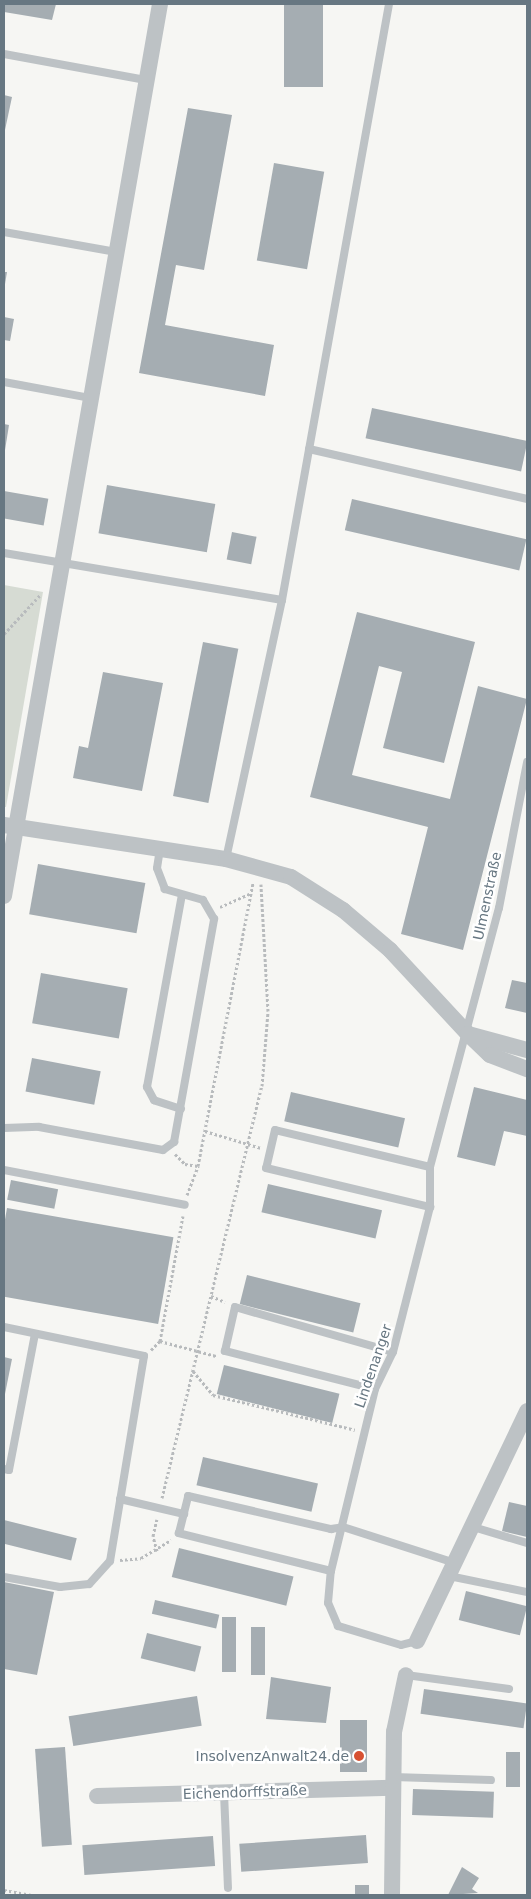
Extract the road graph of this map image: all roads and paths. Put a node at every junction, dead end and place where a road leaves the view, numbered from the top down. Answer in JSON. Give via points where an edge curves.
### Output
{"nodes":[{"id":1,"x":160,"y":4,"type":"edge"},
{"id":2,"x":389,"y":4,"type":"edge"},
{"id":3,"x":4,"y":54,"type":"edge"},
{"id":4,"x":146,"y":80,"type":"junction"},
{"id":5,"x":4,"y":232,"type":"edge"},
{"id":6,"x":116,"y":252,"type":"junction"},
{"id":7,"x":4,"y":382,"type":"edge"},
{"id":8,"x":90,"y":398,"type":"junction"},
{"id":9,"x":309,"y":449,"type":"junction"},
{"id":10,"x":527,"y":499,"type":"edge"},
{"id":11,"x":4,"y":553,"type":"edge"},
{"id":12,"x":61,"y":562,"type":"junction"},
{"id":13,"x":47,"y":585,"type":"dead end"},
{"id":14,"x":282,"y":600,"type":"junction"},
{"id":15,"x":4,"y":634,"type":"edge"},
{"id":16,"x":527,"y":762,"type":"edge"},
{"id":17,"x":10,"y":826,"type":"edge"},
{"id":18,"x":160,"y":849,"type":"junction"},
{"id":19,"x":226,"y":859,"type":"junction"},
{"id":20,"x":256,"y":867,"type":"junction"},
{"id":21,"x":251,"y":892,"type":"junction"},
{"id":22,"x":182,"y":895,"type":"junction"},
{"id":23,"x":4,"y":896,"type":"edge"},
{"id":24,"x":212,"y":910,"type":"junction"},
{"id":25,"x":468,"y":1034,"type":"junction"},
{"id":26,"x":527,"y":1050,"type":"edge"},
{"id":27,"x":527,"y":1068,"type":"edge"},
{"id":28,"x":181,"y":1109,"type":"junction"},
{"id":29,"x":4,"y":1128,"type":"edge"},
{"id":30,"x":205,"y":1131,"type":"junction"},
{"id":31,"x":248,"y":1145,"type":"junction"},
{"id":32,"x":169,"y":1148,"type":"junction"},
{"id":33,"x":271,"y":1150,"type":"junction"},
{"id":34,"x":198,"y":1166,"type":"junction"},
{"id":35,"x":430,"y":1167,"type":"junction"},
{"id":36,"x":4,"y":1170,"type":"edge"},
{"id":37,"x":184,"y":1205,"type":"junction"},
{"id":38,"x":430,"y":1207,"type":"junction"},
{"id":39,"x":211,"y":1296,"type":"junction"},
{"id":40,"x":235,"y":1307,"type":"junction"},
{"id":41,"x":4,"y":1328,"type":"edge"},
{"id":42,"x":35,"y":1334,"type":"junction"},
{"id":43,"x":160,"y":1341,"type":"junction"},
{"id":44,"x":225,"y":1351,"type":"junction"},
{"id":45,"x":198,"y":1352,"type":"junction"},
{"id":46,"x":393,"y":1352,"type":"junction"},
{"id":47,"x":144,"y":1356,"type":"junction"},
{"id":48,"x":193,"y":1371,"type":"junction"},
{"id":49,"x":375,"y":1390,"type":"junction"},
{"id":50,"x":527,"y":1411,"type":"edge"},
{"id":51,"x":365,"y":1432,"type":"junction"},
{"id":52,"x":4,"y":1469,"type":"edge"},
{"id":53,"x":120,"y":1499,"type":"junction"},
{"id":54,"x":159,"y":1508,"type":"junction"},
{"id":55,"x":184,"y":1514,"type":"junction"},
{"id":56,"x":343,"y":1527,"type":"junction"},
{"id":57,"x":473,"y":1527,"type":"junction"},
{"id":58,"x":179,"y":1533,"type":"junction"},
{"id":59,"x":527,"y":1543,"type":"edge"},
{"id":60,"x":157,"y":1551,"type":"junction"},
{"id":61,"x":110,"y":1561,"type":"junction"},
{"id":62,"x":452,"y":1569,"type":"junction"},
{"id":63,"x":331,"y":1571,"type":"junction"},
{"id":64,"x":4,"y":1576,"type":"edge"},
{"id":65,"x":527,"y":1592,"type":"edge"},
{"id":66,"x":417,"y":1641,"type":"joint"},
{"id":67,"x":406,"y":1675,"type":"joint"},
{"id":68,"x":509,"y":1689,"type":"dead end"},
{"id":69,"x":491,"y":1780,"type":"dead end"},
{"id":70,"x":393,"y":1782,"type":"junction"},
{"id":71,"x":224,"y":1792,"type":"junction"},
{"id":72,"x":97,"y":1796,"type":"dead end"},
{"id":73,"x":228,"y":1888,"type":"dead end"},
{"id":74,"x":4,"y":1891,"type":"edge"},
{"id":75,"x":32,"y":1895,"type":"edge"},
{"id":76,"x":392,"y":1895,"type":"edge"}],
"edges":[{"from":1,"to":4,"type":"street"},
{"from":2,"to":9,"type":"lane"},
{"from":3,"to":4,"type":"lane"},
{"from":4,"to":6,"type":"street"},
{"from":5,"to":6,"type":"lane"},
{"from":6,"to":8,"type":"street"},
{"from":7,"to":8,"type":"lane"},
{"from":8,"to":12,"type":"street"},
{"from":9,"to":10,"type":"lane"},
{"from":9,"to":14,"type":"lane"},
{"from":11,"to":12,"type":"lane"},
{"from":12,"to":14,"type":"lane"},
{"from":12,"to":17,"type":"street"},
{"from":13,"to":15,"type":"path"},
{"from":14,"to":19,"type":"lane"},
{"from":16,"to":25,"type":"lane","name":"Ulmenstraße"},
{"from":17,"to":18,"type":"street"},
{"from":17,"to":23,"type":"street"},
{"from":18,"to":19,"type":"street"},
{"from":18,"to":22,"type":"lane","via":[[161,883]]},
{"from":19,"to":20,"type":"street"},
{"from":20,"to":21,"type":"path"},
{"from":20,"to":25,"type":"street","via":[[291,877],[343,910],[390,950]]},
{"from":20,"to":31,"type":"path","via":[[264,892],[268,1011],[262,1086]]},
{"from":21,"to":24,"type":"path"},
{"from":21,"to":30,"type":"path"},
{"from":22,"to":24,"type":"lane","via":[[203,900]]},
{"from":22,"to":28,"type":"lane","via":[[147,1087],[154,1100]]},
{"from":24,"to":28,"type":"lane"},
{"from":25,"to":26,"type":"street"},
{"from":25,"to":27,"type":"street","via":[[490,1055]]},
{"from":25,"to":35,"type":"lane","name":"Lindenanger"},
{"from":28,"to":32,"type":"lane","via":[[174,1142]]},
{"from":29,"to":32,"type":"lane","via":[[39,1127]]},
{"from":30,"to":31,"type":"path"},
{"from":30,"to":34,"type":"path"},
{"from":31,"to":33,"type":"path"},
{"from":31,"to":39,"type":"path"},
{"from":32,"to":34,"type":"path","via":[[184,1164]]},
{"from":33,"to":35,"type":"lane","via":[[275,1130]]},
{"from":33,"to":38,"type":"lane","via":[[266,1168]]},
{"from":34,"to":37,"type":"path"},
{"from":35,"to":38,"type":"lane","name":"Lindenanger"},
{"from":36,"to":37,"type":"lane"},
{"from":37,"to":43,"type":"path"},
{"from":38,"to":46,"type":"lane","name":"Lindenanger"},
{"from":39,"to":40,"type":"path"},
{"from":39,"to":45,"type":"path"},
{"from":40,"to":44,"type":"lane"},
{"from":40,"to":46,"type":"lane"},
{"from":41,"to":42,"type":"lane"},
{"from":42,"to":47,"type":"lane"},
{"from":42,"to":52,"type":"lane","via":[[9,1470]]},
{"from":43,"to":45,"type":"path"},
{"from":43,"to":47,"type":"path"},
{"from":44,"to":45,"type":"path","via":[[213,1358]]},
{"from":44,"to":49,"type":"lane"},
{"from":45,"to":48,"type":"path"},
{"from":46,"to":49,"type":"lane","name":"Lindenanger"},
{"from":47,"to":53,"type":"lane"},
{"from":48,"to":51,"type":"path","via":[[213,1395]]},
{"from":48,"to":54,"type":"path"},
{"from":49,"to":51,"type":"lane","name":"Lindenanger"},
{"from":50,"to":57,"type":"street"},
{"from":51,"to":56,"type":"lane","name":"Lindenanger"},
{"from":53,"to":54,"type":"lane"},
{"from":53,"to":61,"type":"lane"},
{"from":54,"to":55,"type":"lane"},
{"from":54,"to":60,"type":"path","via":[[153,1536]]},
{"from":55,"to":56,"type":"lane","via":[[188,1496],[331,1529]]},
{"from":55,"to":58,"type":"lane"},
{"from":56,"to":62,"type":"lane"},
{"from":56,"to":63,"type":"lane","name":"Lindenanger"},
{"from":57,"to":59,"type":"lane"},
{"from":57,"to":62,"type":"street"},
{"from":58,"to":60,"type":"path"},
{"from":58,"to":63,"type":"lane"},
{"from":60,"to":61,"type":"path","via":[[141,1558]]},
{"from":61,"to":64,"type":"lane","via":[[89,1584],[60,1587]]},
{"from":62,"to":65,"type":"lane"},
{"from":62,"to":66,"type":"street"},
{"from":63,"to":66,"type":"lane","name":"Lindenanger","via":[[328,1603],[338,1626],[361,1636],[401,1645]]},
{"from":67,"to":68,"type":"lane"},
{"from":67,"to":70,"type":"street","via":[[394,1732]]},
{"from":69,"to":70,"type":"lane"},
{"from":70,"to":71,"type":"street","name":"Eichendorffstraße"},
{"from":70,"to":76,"type":"street"},
{"from":71,"to":72,"type":"street","name":"Eichendorffstraße"},
{"from":71,"to":73,"type":"lane"},
{"from":74,"to":75,"type":"path"}]}
